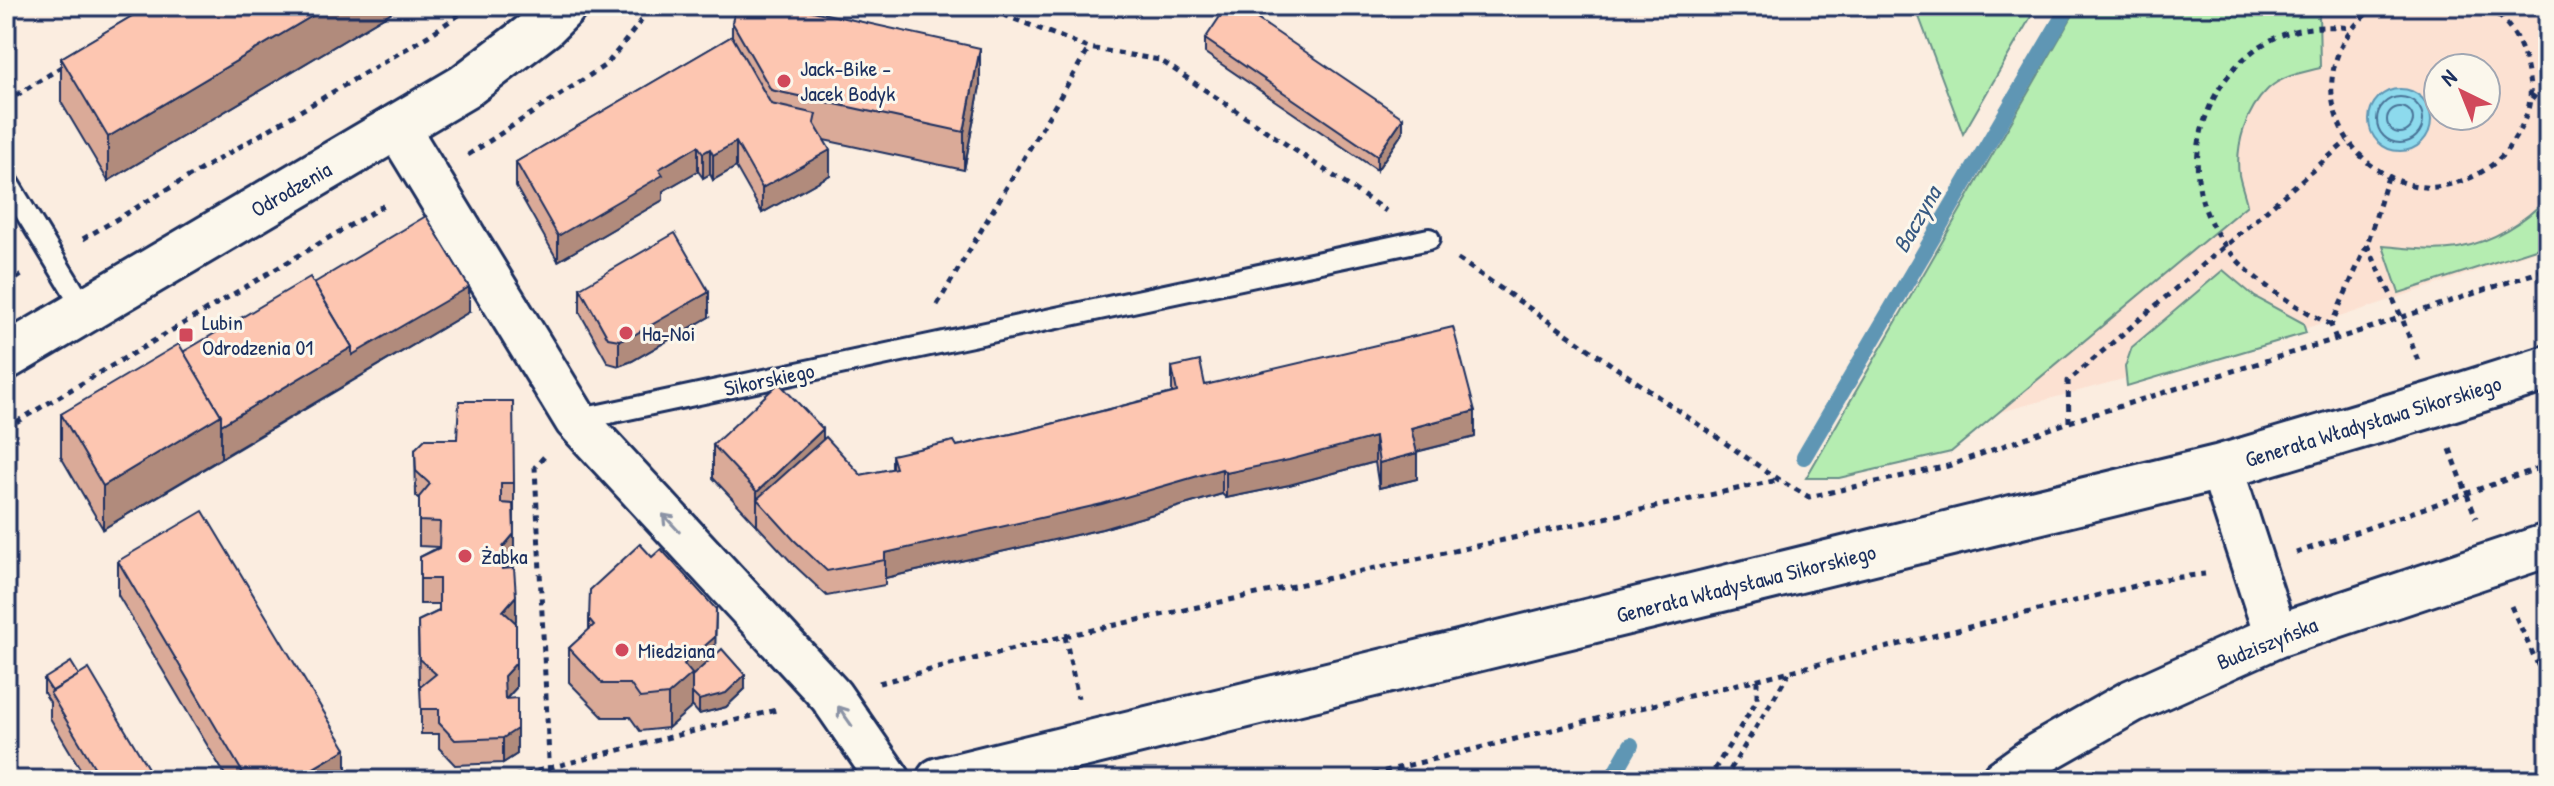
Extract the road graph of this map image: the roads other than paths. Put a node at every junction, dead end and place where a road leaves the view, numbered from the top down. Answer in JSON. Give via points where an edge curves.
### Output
{"nodes":[{"id":1,"x":564,"y":6,"type":"edge"},
{"id":2,"x":397,"y":127,"type":"junction"},
{"id":3,"x":6,"y":180,"type":"edge"},
{"id":4,"x":1429,"y":239,"type":"road end"},
{"id":5,"x":85,"y":310,"type":"junction"},
{"id":6,"x":6,"y":357,"type":"edge"},
{"id":7,"x":2548,"y":368,"type":"edge"},
{"id":8,"x":576,"y":420,"type":"junction"},
{"id":9,"x":2221,"y":467,"type":"junction"},
{"id":10,"x":2548,"y":545,"type":"edge"},
{"id":11,"x":2276,"y":636,"type":"junction"},
{"id":12,"x":889,"y":780,"type":"edge"},
{"id":13,"x":939,"y":780,"type":"edge"},
{"id":14,"x":2003,"y":780,"type":"edge"}],
"edges":[{"from":1,"to":2,"type":"street","name":"Odrodzenia","via":[[464,87]]},
{"from":2,"to":5,"type":"street","name":"Odrodzenia"},
{"from":2,"to":8,"type":"street"},
{"from":3,"to":5,"type":"lane"},
{"from":4,"to":8,"type":"lane","name":"Sikorskiego"},
{"from":5,"to":6,"type":"street","name":"Odrodzenia"},
{"from":7,"to":9,"type":"street","name":"Generała Władysława Sikorskiego"},
{"from":12,"to":8,"type":"street","one_way":true,"via":[[831,696]]},
{"from":9,"to":11,"type":"street"},
{"from":9,"to":13,"type":"street","name":"Generała Władysława Sikorskiego"},
{"from":10,"to":11,"type":"street","name":"Budziszyńska"},
{"from":11,"to":14,"type":"street","name":"Budziszyńska","via":[[2132,701]]}]}
